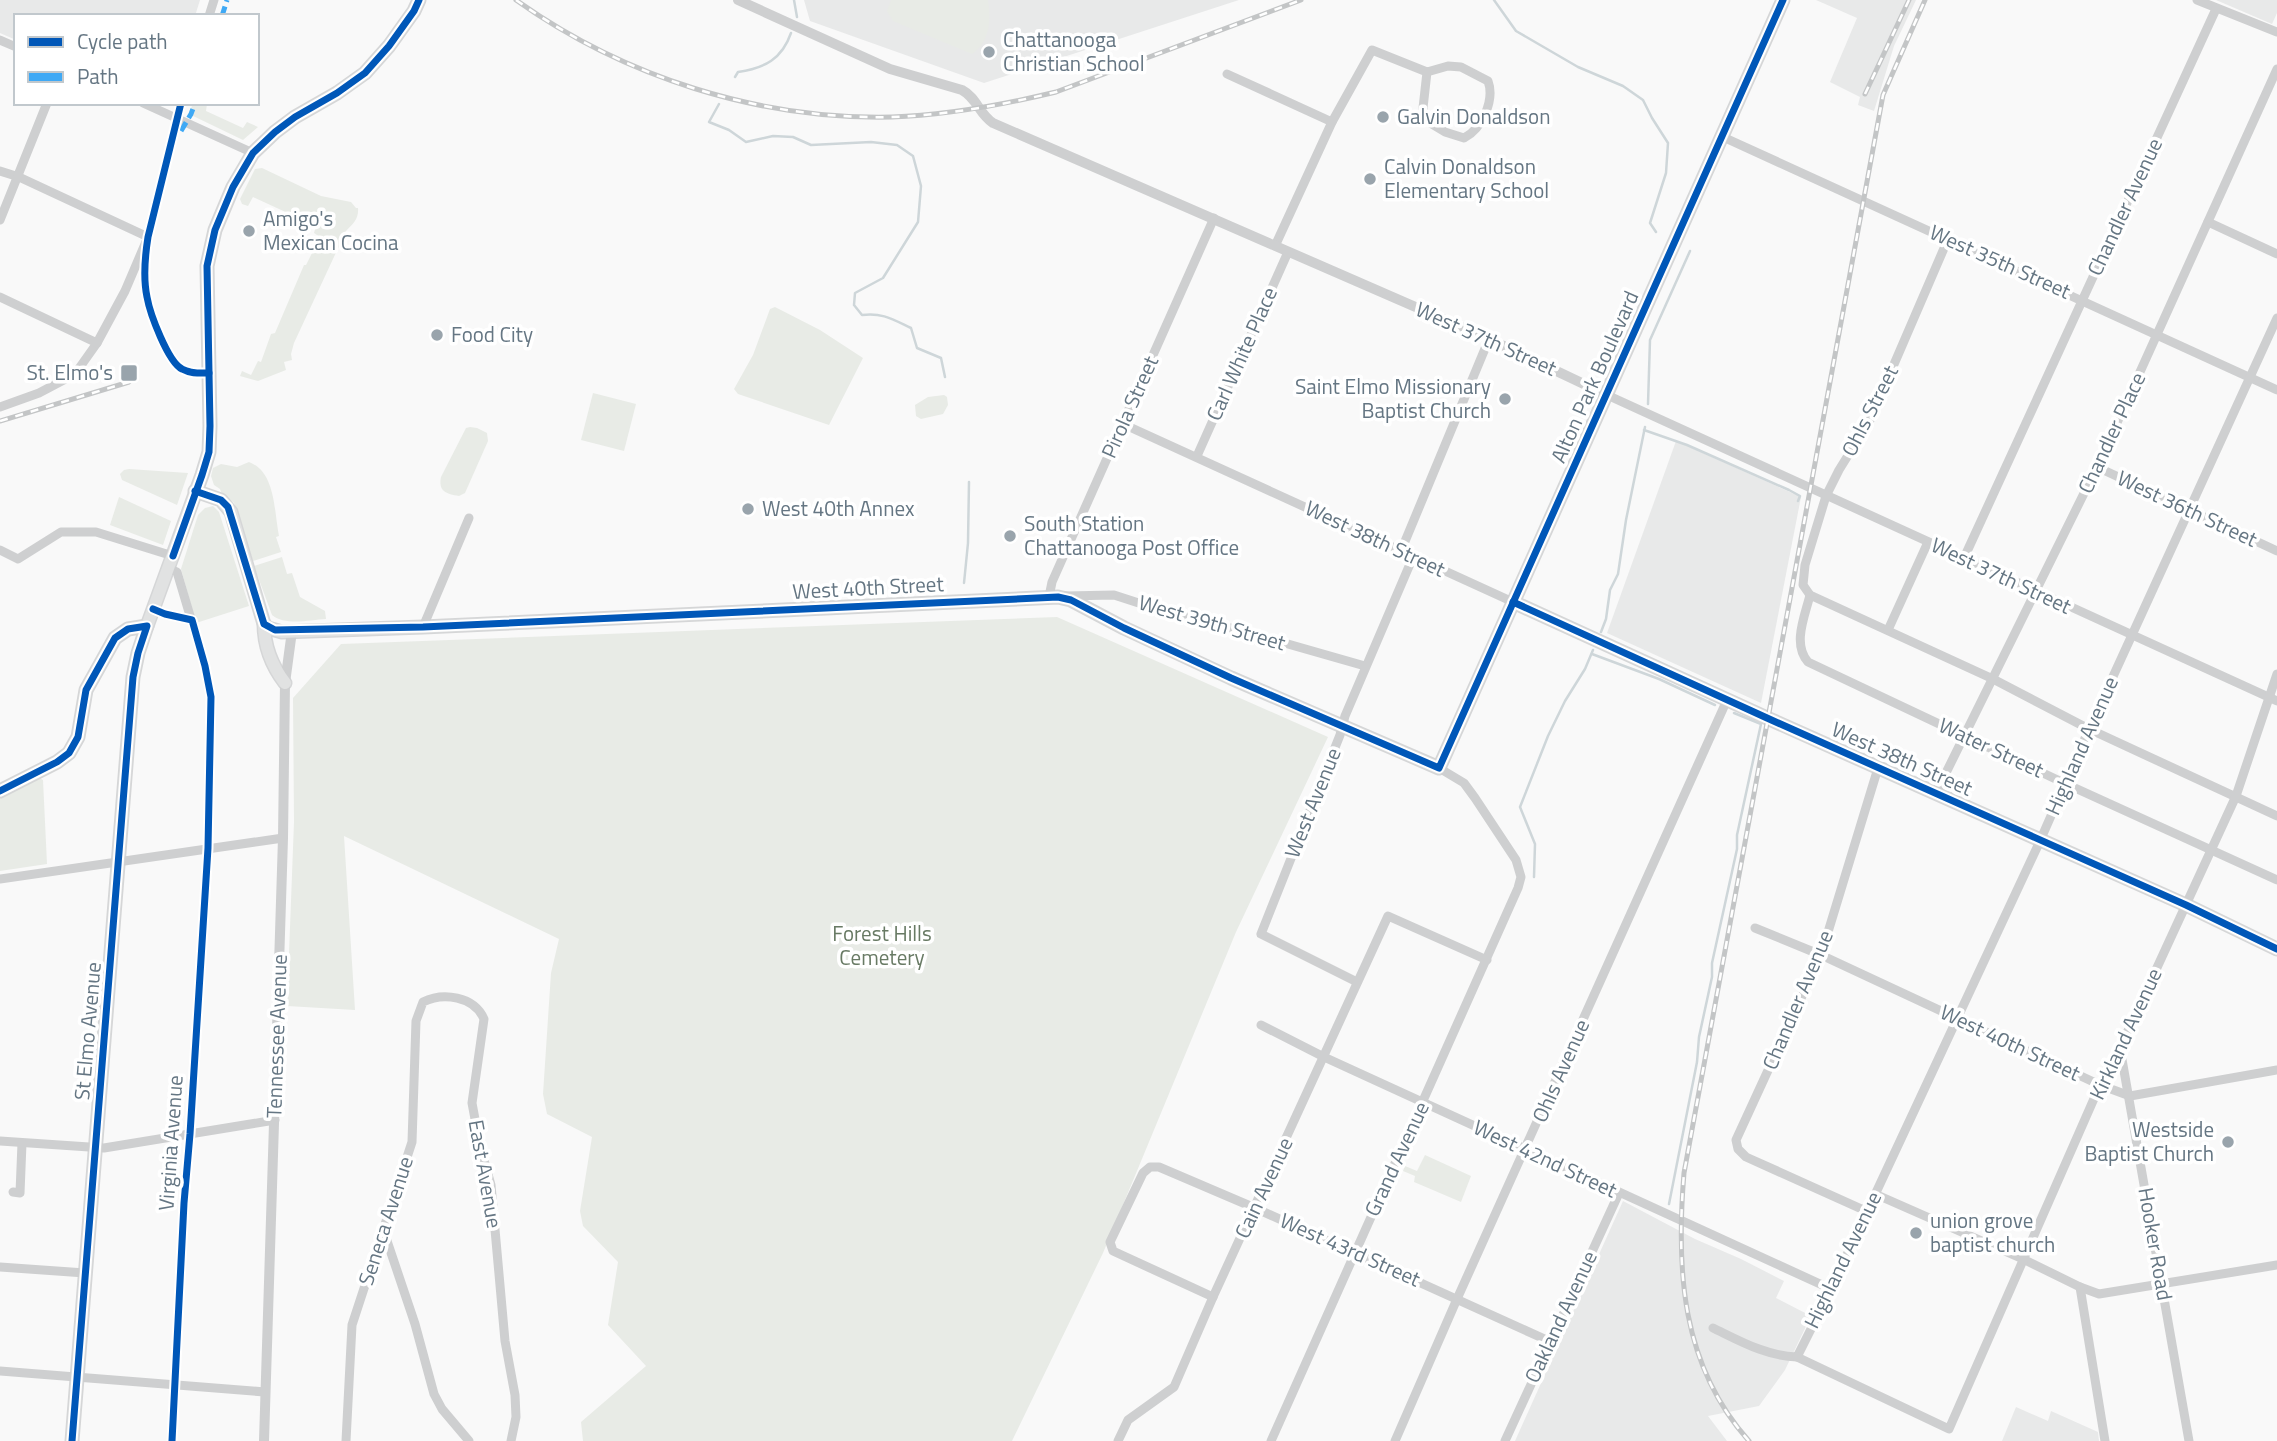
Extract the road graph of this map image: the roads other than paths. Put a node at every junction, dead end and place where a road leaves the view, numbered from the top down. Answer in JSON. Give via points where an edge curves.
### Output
{"nodes":[{"id":1,"x":419,"y":0,"type":"edge"},
{"id":2,"x":738,"y":0,"type":"edge"},
{"id":3,"x":1783,"y":0,"type":"edge"},
{"id":4,"x":2197,"y":0,"type":"edge"},
{"id":5,"x":2216,"y":9,"type":"junction"},
{"id":6,"x":2277,"y":32,"type":"edge"},
{"id":7,"x":2277,"y":69,"type":"edge"},
{"id":8,"x":1427,"y":72,"type":"junction"},
{"id":9,"x":1227,"y":74,"type":"dead end"},
{"id":10,"x":46,"y":105,"type":"edge"},
{"id":11,"x":148,"y":105,"type":"edge"},
{"id":12,"x":180,"y":105,"type":"edge"},
{"id":13,"x":177,"y":118,"type":"junction"},
{"id":14,"x":1332,"y":122,"type":"junction"},
{"id":15,"x":1723,"y":137,"type":"junction"},
{"id":16,"x":253,"y":153,"type":"junction"},
{"id":17,"x":0,"y":171,"type":"edge"},
{"id":18,"x":19,"y":177,"type":"junction"},
{"id":19,"x":1214,"y":218,"type":"junction"},
{"id":20,"x":0,"y":220,"type":"edge"},
{"id":21,"x":2208,"y":222,"type":"junction"},
{"id":22,"x":148,"y":237,"type":"junction"},
{"id":23,"x":1948,"y":239,"type":"junction"},
{"id":24,"x":1275,"y":246,"type":"junction"},
{"id":25,"x":1288,"y":252,"type":"junction"},
{"id":26,"x":2277,"y":254,"type":"edge"},
{"id":27,"x":0,"y":297,"type":"edge"},
{"id":28,"x":2083,"y":300,"type":"junction"},
{"id":29,"x":2277,"y":318,"type":"edge"},
{"id":30,"x":2157,"y":335,"type":"junction"},
{"id":31,"x":1489,"y":339,"type":"junction"},
{"id":32,"x":97,"y":343,"type":"junction"},
{"id":33,"x":209,"y":373,"type":"junction"},
{"id":34,"x":2250,"y":378,"type":"junction"},
{"id":35,"x":2277,"y":390,"type":"edge"},
{"id":36,"x":1607,"y":394,"type":"junction"},
{"id":37,"x":0,"y":407,"type":"edge"},
{"id":38,"x":1123,"y":424,"type":"junction"},
{"id":39,"x":1196,"y":456,"type":"junction"},
{"id":40,"x":2097,"y":467,"type":"junction"},
{"id":41,"x":195,"y":491,"type":"junction"},
{"id":42,"x":1826,"y":496,"type":"junction"},
{"id":43,"x":2189,"y":510,"type":"junction"},
{"id":44,"x":468,"y":518,"type":"dead end"},
{"id":45,"x":1928,"y":542,"type":"junction"},
{"id":46,"x":0,"y":550,"type":"edge"},
{"id":47,"x":1401,"y":551,"type":"junction"},
{"id":48,"x":2277,"y":551,"type":"edge"},
{"id":49,"x":1413,"y":557,"type":"junction"},
{"id":50,"x":1964,"y":558,"type":"junction"},
{"id":51,"x":171,"y":562,"type":"junction"},
{"id":52,"x":2036,"y":592,"type":"junction"},
{"id":53,"x":1810,"y":594,"type":"junction"},
{"id":54,"x":1054,"y":597,"type":"junction"},
{"id":55,"x":1513,"y":602,"type":"junction"},
{"id":56,"x":264,"y":624,"type":"junction"},
{"id":57,"x":147,"y":626,"type":"junction"},
{"id":58,"x":423,"y":627,"type":"junction"},
{"id":59,"x":1888,"y":630,"type":"junction"},
{"id":60,"x":292,"y":631,"type":"junction"},
{"id":61,"x":2132,"y":635,"type":"junction"},
{"id":62,"x":1365,"y":666,"type":"junction"},
{"id":63,"x":2277,"y":674,"type":"edge"},
{"id":64,"x":1993,"y":679,"type":"junction"},
{"id":65,"x":285,"y":683,"type":"junction"},
{"id":66,"x":2273,"y":699,"type":"edge"},
{"id":67,"x":1727,"y":700,"type":"junction"},
{"id":68,"x":1342,"y":726,"type":"junction"},
{"id":69,"x":2089,"y":729,"type":"junction"},
{"id":70,"x":1964,"y":736,"type":"junction"},
{"id":71,"x":1438,"y":768,"type":"junction"},
{"id":72,"x":1878,"y":768,"type":"junction"},
{"id":73,"x":2064,"y":783,"type":"junction"},
{"id":74,"x":0,"y":791,"type":"edge"},
{"id":75,"x":1937,"y":793,"type":"junction"},
{"id":76,"x":2236,"y":796,"type":"junction"},
{"id":77,"x":2277,"y":816,"type":"edge"},
{"id":78,"x":283,"y":838,"type":"junction"},
{"id":79,"x":2040,"y":841,"type":"junction"},
{"id":80,"x":208,"y":848,"type":"junction"},
{"id":81,"x":2211,"y":849,"type":"junction"},
{"id":82,"x":119,"y":863,"type":"junction"},
{"id":83,"x":1521,"y":877,"type":"joint"},
{"id":84,"x":0,"y":879,"type":"edge"},
{"id":85,"x":2277,"y":880,"type":"edge"},
{"id":86,"x":2186,"y":905,"type":"junction"},
{"id":87,"x":1755,"y":928,"type":"dead end"},
{"id":88,"x":2277,"y":949,"type":"edge"},
{"id":89,"x":1821,"y":956,"type":"junction"},
{"id":90,"x":1486,"y":960,"type":"junction"},
{"id":91,"x":1357,"y":982,"type":"junction"},
{"id":92,"x":423,"y":1002,"type":"joint"},
{"id":93,"x":1956,"y":1018,"type":"junction"},
{"id":94,"x":1261,"y":1025,"type":"dead end"},
{"id":95,"x":2120,"y":1048,"type":"junction"},
{"id":96,"x":1324,"y":1057,"type":"junction"},
{"id":97,"x":2277,"y":1070,"type":"edge"},
{"id":98,"x":2100,"y":1085,"type":"junction"},
{"id":99,"x":2130,"y":1096,"type":"junction"},
{"id":100,"x":1423,"y":1102,"type":"junction"},
{"id":101,"x":275,"y":1120,"type":"junction"},
{"id":102,"x":190,"y":1135,"type":"junction"},
{"id":103,"x":0,"y":1142,"type":"edge"},
{"id":104,"x":22,"y":1143,"type":"junction"},
{"id":105,"x":95,"y":1149,"type":"junction"},
{"id":106,"x":1526,"y":1149,"type":"junction"},
{"id":107,"x":13,"y":1192,"type":"dead end"},
{"id":108,"x":1619,"y":1193,"type":"junction"},
{"id":109,"x":1875,"y":1194,"type":"junction"},
{"id":110,"x":1255,"y":1208,"type":"junction"},
{"id":111,"x":1867,"y":1211,"type":"junction"},
{"id":112,"x":383,"y":1229,"type":"junction"},
{"id":113,"x":1354,"y":1252,"type":"junction"},
{"id":114,"x":2025,"y":1260,"type":"junction"},
{"id":115,"x":2277,"y":1265,"type":"edge"},
{"id":116,"x":0,"y":1267,"type":"edge"},
{"id":117,"x":85,"y":1273,"type":"junction"},
{"id":118,"x":2162,"y":1284,"type":"junction"},
{"id":119,"x":2080,"y":1287,"type":"junction"},
{"id":120,"x":1831,"y":1289,"type":"junction"},
{"id":121,"x":1213,"y":1297,"type":"junction"},
{"id":122,"x":1457,"y":1299,"type":"junction"},
{"id":123,"x":1713,"y":1328,"type":"dead end"},
{"id":124,"x":1549,"y":1341,"type":"junction"},
{"id":125,"x":1797,"y":1357,"type":"junction"},
{"id":126,"x":0,"y":1371,"type":"edge"},
{"id":127,"x":77,"y":1377,"type":"junction"},
{"id":128,"x":176,"y":1384,"type":"junction"},
{"id":129,"x":265,"y":1392,"type":"junction"},
{"id":130,"x":72,"y":1441,"type":"edge"},
{"id":131,"x":172,"y":1441,"type":"edge"},
{"id":132,"x":264,"y":1441,"type":"edge"},
{"id":133,"x":346,"y":1441,"type":"edge"},
{"id":134,"x":469,"y":1441,"type":"edge"},
{"id":135,"x":511,"y":1441,"type":"edge"},
{"id":136,"x":1118,"y":1441,"type":"edge"},
{"id":137,"x":1271,"y":1441,"type":"edge"},
{"id":138,"x":1395,"y":1441,"type":"edge"},
{"id":139,"x":1505,"y":1441,"type":"edge"},
{"id":140,"x":2105,"y":1441,"type":"edge"},
{"id":141,"x":2189,"y":1441,"type":"edge"}],
"edges":[{"from":1,"to":16,"type":"main road","via":[[365,73],[295,117]]},
{"from":2,"to":19,"type":"street","name":"West 37th Street","via":[[890,69],[962,90],[972,95],[984,117],[993,123]]},
{"from":3,"to":15,"type":"main road","name":"Alton Park Boulevard"},
{"from":4,"to":5,"type":"street"},
{"from":5,"to":6,"type":"street"},
{"from":5,"to":28,"type":"street","name":"Chandler Avenue"},
{"from":7,"to":21,"type":"street","name":"Chandler Place"},
{"from":8,"to":8,"type":"street","via":[[1425,120],[1464,138],[1474,133],[1488,108],[1492,91],[1488,81],[1461,67]]},
{"from":8,"to":14,"type":"street","via":[[1371,50]]},
{"from":9,"to":14,"type":"street"},
{"from":10,"to":18,"type":"street"},
{"from":11,"to":13,"type":"street"},
{"from":12,"to":13,"type":"street"},
{"from":13,"to":16,"type":"street"},
{"from":13,"to":22,"type":"street"},
{"from":14,"to":24,"type":"street"},
{"from":15,"to":23,"type":"street","name":"West 35th Street"},
{"from":15,"to":36,"type":"main road","name":"Alton Park Boulevard"},
{"from":16,"to":33,"type":"main road","via":[[215,230],[207,263]]},
{"from":17,"to":18,"type":"street"},
{"from":18,"to":20,"type":"street"},
{"from":18,"to":22,"type":"street"},
{"from":19,"to":24,"type":"street","name":"West 37th Street"},
{"from":19,"to":38,"type":"street","name":"Pirola Street"},
{"from":21,"to":26,"type":"street"},
{"from":21,"to":30,"type":"street","name":"Chandler Place"},
{"from":22,"to":32,"type":"street"},
{"from":22,"to":33,"type":"street","via":[[147,298],[171,359],[183,370]]},
{"from":23,"to":28,"type":"street","name":"West 35th Street"},
{"from":23,"to":42,"type":"street","name":"Ohls Street","via":[[1870,420]]},
{"from":24,"to":25,"type":"street","name":"West 37th Street"},
{"from":25,"to":31,"type":"street","name":"West 37th Street"},
{"from":25,"to":39,"type":"street","name":"Carl White Place"},
{"from":27,"to":32,"type":"street"},
{"from":28,"to":30,"type":"street","name":"West 35th Street"},
{"from":28,"to":50,"type":"street","name":"Chandler Avenue"},
{"from":29,"to":34,"type":"street","name":"Highland Avenue"},
{"from":30,"to":34,"type":"street","name":"West 35th Street"},
{"from":30,"to":40,"type":"street","name":"Chandler Place"},
{"from":31,"to":36,"type":"street","name":"West 37th Street"},
{"from":31,"to":47,"type":"street"},
{"from":32,"to":37,"type":"street","via":[[75,374]]},
{"from":33,"to":41,"type":"main road","via":[[209,452]]},
{"from":34,"to":35,"type":"street","name":"West 35th Street"},
{"from":34,"to":43,"type":"street","name":"Highland Avenue"},
{"from":36,"to":42,"type":"street","name":"West 37th Street"},
{"from":36,"to":55,"type":"main road","name":"Alton Park Boulevard"},
{"from":38,"to":39,"type":"street","name":"West 38th Street"},
{"from":38,"to":54,"type":"street","name":"Pirola Street","via":[[1052,582]]},
{"from":39,"to":47,"type":"street","name":"West 38th Street"},
{"from":40,"to":43,"type":"street","name":"West 36th Street"},
{"from":40,"to":52,"type":"street","name":"Chandler Place"},
{"from":41,"to":51,"type":"main road"},
{"from":41,"to":56,"type":"main road","via":[[221,500],[231,512]]},
{"from":42,"to":45,"type":"street","name":"West 37th Street"},
{"from":42,"to":53,"type":"street","name":"Ohls Street","via":[[1805,565],[1803,585]]},
{"from":43,"to":48,"type":"street","name":"West 36th Street"},
{"from":43,"to":61,"type":"street","name":"Highland Avenue"},
{"from":44,"to":58,"type":"street"},
{"from":45,"to":50,"type":"street","name":"West 37th Street"},
{"from":45,"to":59,"type":"street"},
{"from":46,"to":51,"type":"street","via":[[18,559],[61,532],[96,532]]},
{"from":47,"to":49,"type":"street","name":"West 38th Street"},
{"from":49,"to":55,"type":"street","name":"West 38th Street"},
{"from":49,"to":62,"type":"street","name":"West Avenue"},
{"from":50,"to":52,"type":"street","name":"West 37th Street"},
{"from":51,"to":57,"type":"main road","name":"St Elmo Avenue"},
{"from":51,"to":80,"type":"street","name":"Virginia Avenue","via":[[211,697]]},
{"from":52,"to":61,"type":"street","name":"West 37th Street"},
{"from":52,"to":64,"type":"street","name":"Chandler Place"},
{"from":53,"to":59,"type":"street"},
{"from":53,"to":70,"type":"street","name":"Water Street","via":[[1799,644],[1808,662]]},
{"from":54,"to":58,"type":"main road","name":"West 40th Street"},
{"from":54,"to":62,"type":"street","name":"West 39th Street","via":[[1114,594]]},
{"from":54,"to":68,"type":"main road","name":"West 40th Street","via":[[1071,600]]},
{"from":55,"to":67,"type":"main road","name":"West 38th Street"},
{"from":55,"to":71,"type":"main road","name":"Alton Park Boulevard"},
{"from":56,"to":60,"type":"main road","name":"West 40th Street"},
{"from":56,"to":65,"type":"main road","via":[[272,662]]},
{"from":57,"to":74,"type":"main road","via":[[128,629],[115,638],[86,690],[78,737],[69,753]]},
{"from":57,"to":82,"type":"main road","name":"St Elmo Avenue","via":[[133,677]]},
{"from":58,"to":60,"type":"main road","name":"West 40th Street"},
{"from":59,"to":64,"type":"street"},
{"from":60,"to":65,"type":"street","name":"Tennessee Avenue"},
{"from":61,"to":66,"type":"street","name":"West 37th Street"},
{"from":61,"to":69,"type":"street","name":"Highland Avenue"},
{"from":62,"to":68,"type":"street","name":"West Avenue"},
{"from":63,"to":66,"type":"street","name":"Kirkland Avenue"},
{"from":64,"to":69,"type":"street"},
{"from":64,"to":70,"type":"street","name":"Chandler Place"},
{"from":65,"to":78,"type":"street","name":"Tennessee Avenue"},
{"from":66,"to":76,"type":"street","name":"Kirkland Avenue"},
{"from":67,"to":72,"type":"main road","name":"West 38th Street"},
{"from":67,"to":106,"type":"street","name":"Ohls Avenue"},
{"from":68,"to":71,"type":"main road","name":"West 40th Street"},
{"from":68,"to":91,"type":"street","name":"West Avenue","via":[[1261,934]]},
{"from":69,"to":73,"type":"street","name":"Highland Avenue"},
{"from":69,"to":76,"type":"street"},
{"from":70,"to":73,"type":"street","name":"Water Street"},
{"from":70,"to":75,"type":"street","name":"Chandler Place"},
{"from":71,"to":83,"type":"street","name":"West 40th Street","via":[[1464,783],[1475,797],[1516,860]]},
{"from":72,"to":75,"type":"main road","name":"West 38th Street"},
{"from":72,"to":89,"type":"street","name":"Chandler Avenue"},
{"from":73,"to":79,"type":"street","name":"Highland Avenue"},
{"from":73,"to":81,"type":"street","name":"Water Street"},
{"from":75,"to":79,"type":"main road","name":"West 38th Street"},
{"from":76,"to":77,"type":"street"},
{"from":76,"to":81,"type":"street","name":"Kirkland Avenue"},
{"from":78,"to":80,"type":"street"},
{"from":78,"to":101,"type":"street","name":"Tennessee Avenue"},
{"from":79,"to":86,"type":"main road","name":"West 38th Street"},
{"from":79,"to":93,"type":"street","name":"Highland Avenue"},
{"from":80,"to":82,"type":"street"},
{"from":80,"to":102,"type":"street","name":"Virginia Avenue"},
{"from":81,"to":85,"type":"street","name":"Water Street"},
{"from":81,"to":86,"type":"street","name":"Kirkland Avenue"},
{"from":82,"to":84,"type":"street"},
{"from":82,"to":105,"type":"main road","name":"St Elmo Avenue"},
{"from":83,"to":90,"type":"street","name":"Grand Avenue"},
{"from":86,"to":88,"type":"main road","name":"West 38th Street"},
{"from":86,"to":95,"type":"street","name":"Kirkland Avenue"},
{"from":87,"to":89,"type":"street","name":"West 40th Street"},
{"from":89,"to":93,"type":"street","name":"West 40th Street"},
{"from":89,"to":111,"type":"street","name":"Chandler Avenue","via":[[1736,1140],[1746,1157]]},
{"from":90,"to":91,"type":"street","name":"Cain Avenue","via":[[1388,916]]},
{"from":90,"to":100,"type":"street","name":"Grand Avenue"},
{"from":91,"to":96,"type":"street","name":"Cain Avenue"},
{"from":92,"to":112,"type":"street","name":"Seneca Avenue","via":[[416,1021],[412,1142]]},
{"from":92,"to":135,"type":"street","name":"East Avenue","via":[[436,996],[462,1000],[484,1018],[472,1103],[491,1185],[505,1341],[515,1395]]},
{"from":93,"to":98,"type":"street","name":"West 40th Street"},
{"from":93,"to":109,"type":"street","name":"Highland Avenue"},
{"from":94,"to":96,"type":"street","name":"West 42nd Street"},
{"from":95,"to":98,"type":"street","name":"Kirkland Avenue"},
{"from":95,"to":99,"type":"street","name":"Hooker Road"},
{"from":96,"to":100,"type":"street","name":"West 42nd Street"},
{"from":96,"to":110,"type":"street","name":"Cain Avenue"},
{"from":97,"to":99,"type":"street"},
{"from":98,"to":99,"type":"street","name":"West 40th Street"},
{"from":98,"to":114,"type":"street","name":"Kirkland Avenue"},
{"from":99,"to":118,"type":"street","name":"Hooker Road"},
{"from":100,"to":106,"type":"street","name":"West 42nd Street"},
{"from":100,"to":113,"type":"street","name":"Grand Avenue"},
{"from":101,"to":102,"type":"street"},
{"from":101,"to":129,"type":"street","name":"Tennessee Avenue"},
{"from":102,"to":105,"type":"street"},
{"from":102,"to":128,"type":"street","name":"Virginia Avenue"},
{"from":103,"to":104,"type":"street"},
{"from":104,"to":105,"type":"street"},
{"from":104,"to":107,"type":"street","via":[[20,1193]]},
{"from":105,"to":117,"type":"main road","name":"St Elmo Avenue"},
{"from":106,"to":108,"type":"street","name":"West 42nd Street"},
{"from":106,"to":122,"type":"street","name":"Ohls Avenue"},
{"from":108,"to":120,"type":"street","name":"West 42nd Street"},
{"from":108,"to":124,"type":"street","name":"Oakland Avenue"},
{"from":109,"to":111,"type":"street","name":"Highland Avenue"},
{"from":109,"to":114,"type":"street"},
{"from":110,"to":113,"type":"street","name":"West 43rd Street"},
{"from":110,"to":121,"type":"street","name":"Cain Avenue"},
{"from":110,"to":121,"type":"street","name":"West 43rd Street","via":[[1150,1167],[1110,1242],[1113,1251]]},
{"from":111,"to":120,"type":"street","name":"Highland Avenue"},
{"from":112,"to":133,"type":"street","name":"Seneca Avenue","via":[[352,1325]]},
{"from":112,"to":134,"type":"street","via":[[434,1394]]},
{"from":113,"to":122,"type":"street","name":"West 43rd Street"},
{"from":113,"to":137,"type":"street","name":"Grand Avenue"},
{"from":114,"to":119,"type":"street"},
{"from":114,"to":125,"type":"street","name":"Kirkland Avenue","via":[[1949,1429]]},
{"from":115,"to":118,"type":"street"},
{"from":116,"to":117,"type":"street"},
{"from":117,"to":127,"type":"main road","name":"St Elmo Avenue"},
{"from":118,"to":119,"type":"street","via":[[2099,1294]]},
{"from":118,"to":141,"type":"street","name":"Hooker Road"},
{"from":119,"to":140,"type":"street"},
{"from":120,"to":125,"type":"street","name":"Highland Avenue"},
{"from":121,"to":136,"type":"street","name":"Cain Avenue","via":[[1174,1387],[1128,1420]]},
{"from":122,"to":124,"type":"street","name":"West 43rd Street"},
{"from":122,"to":138,"type":"street","name":"Ohls Avenue"},
{"from":123,"to":125,"type":"street","via":[[1762,1351]]},
{"from":124,"to":139,"type":"street","name":"Oakland Avenue"},
{"from":126,"to":127,"type":"street"},
{"from":127,"to":128,"type":"street"},
{"from":127,"to":130,"type":"main road","name":"St Elmo Avenue"},
{"from":128,"to":129,"type":"street"},
{"from":128,"to":131,"type":"street","name":"Virginia Avenue"},
{"from":129,"to":132,"type":"street","name":"Tennessee Avenue"}]}
